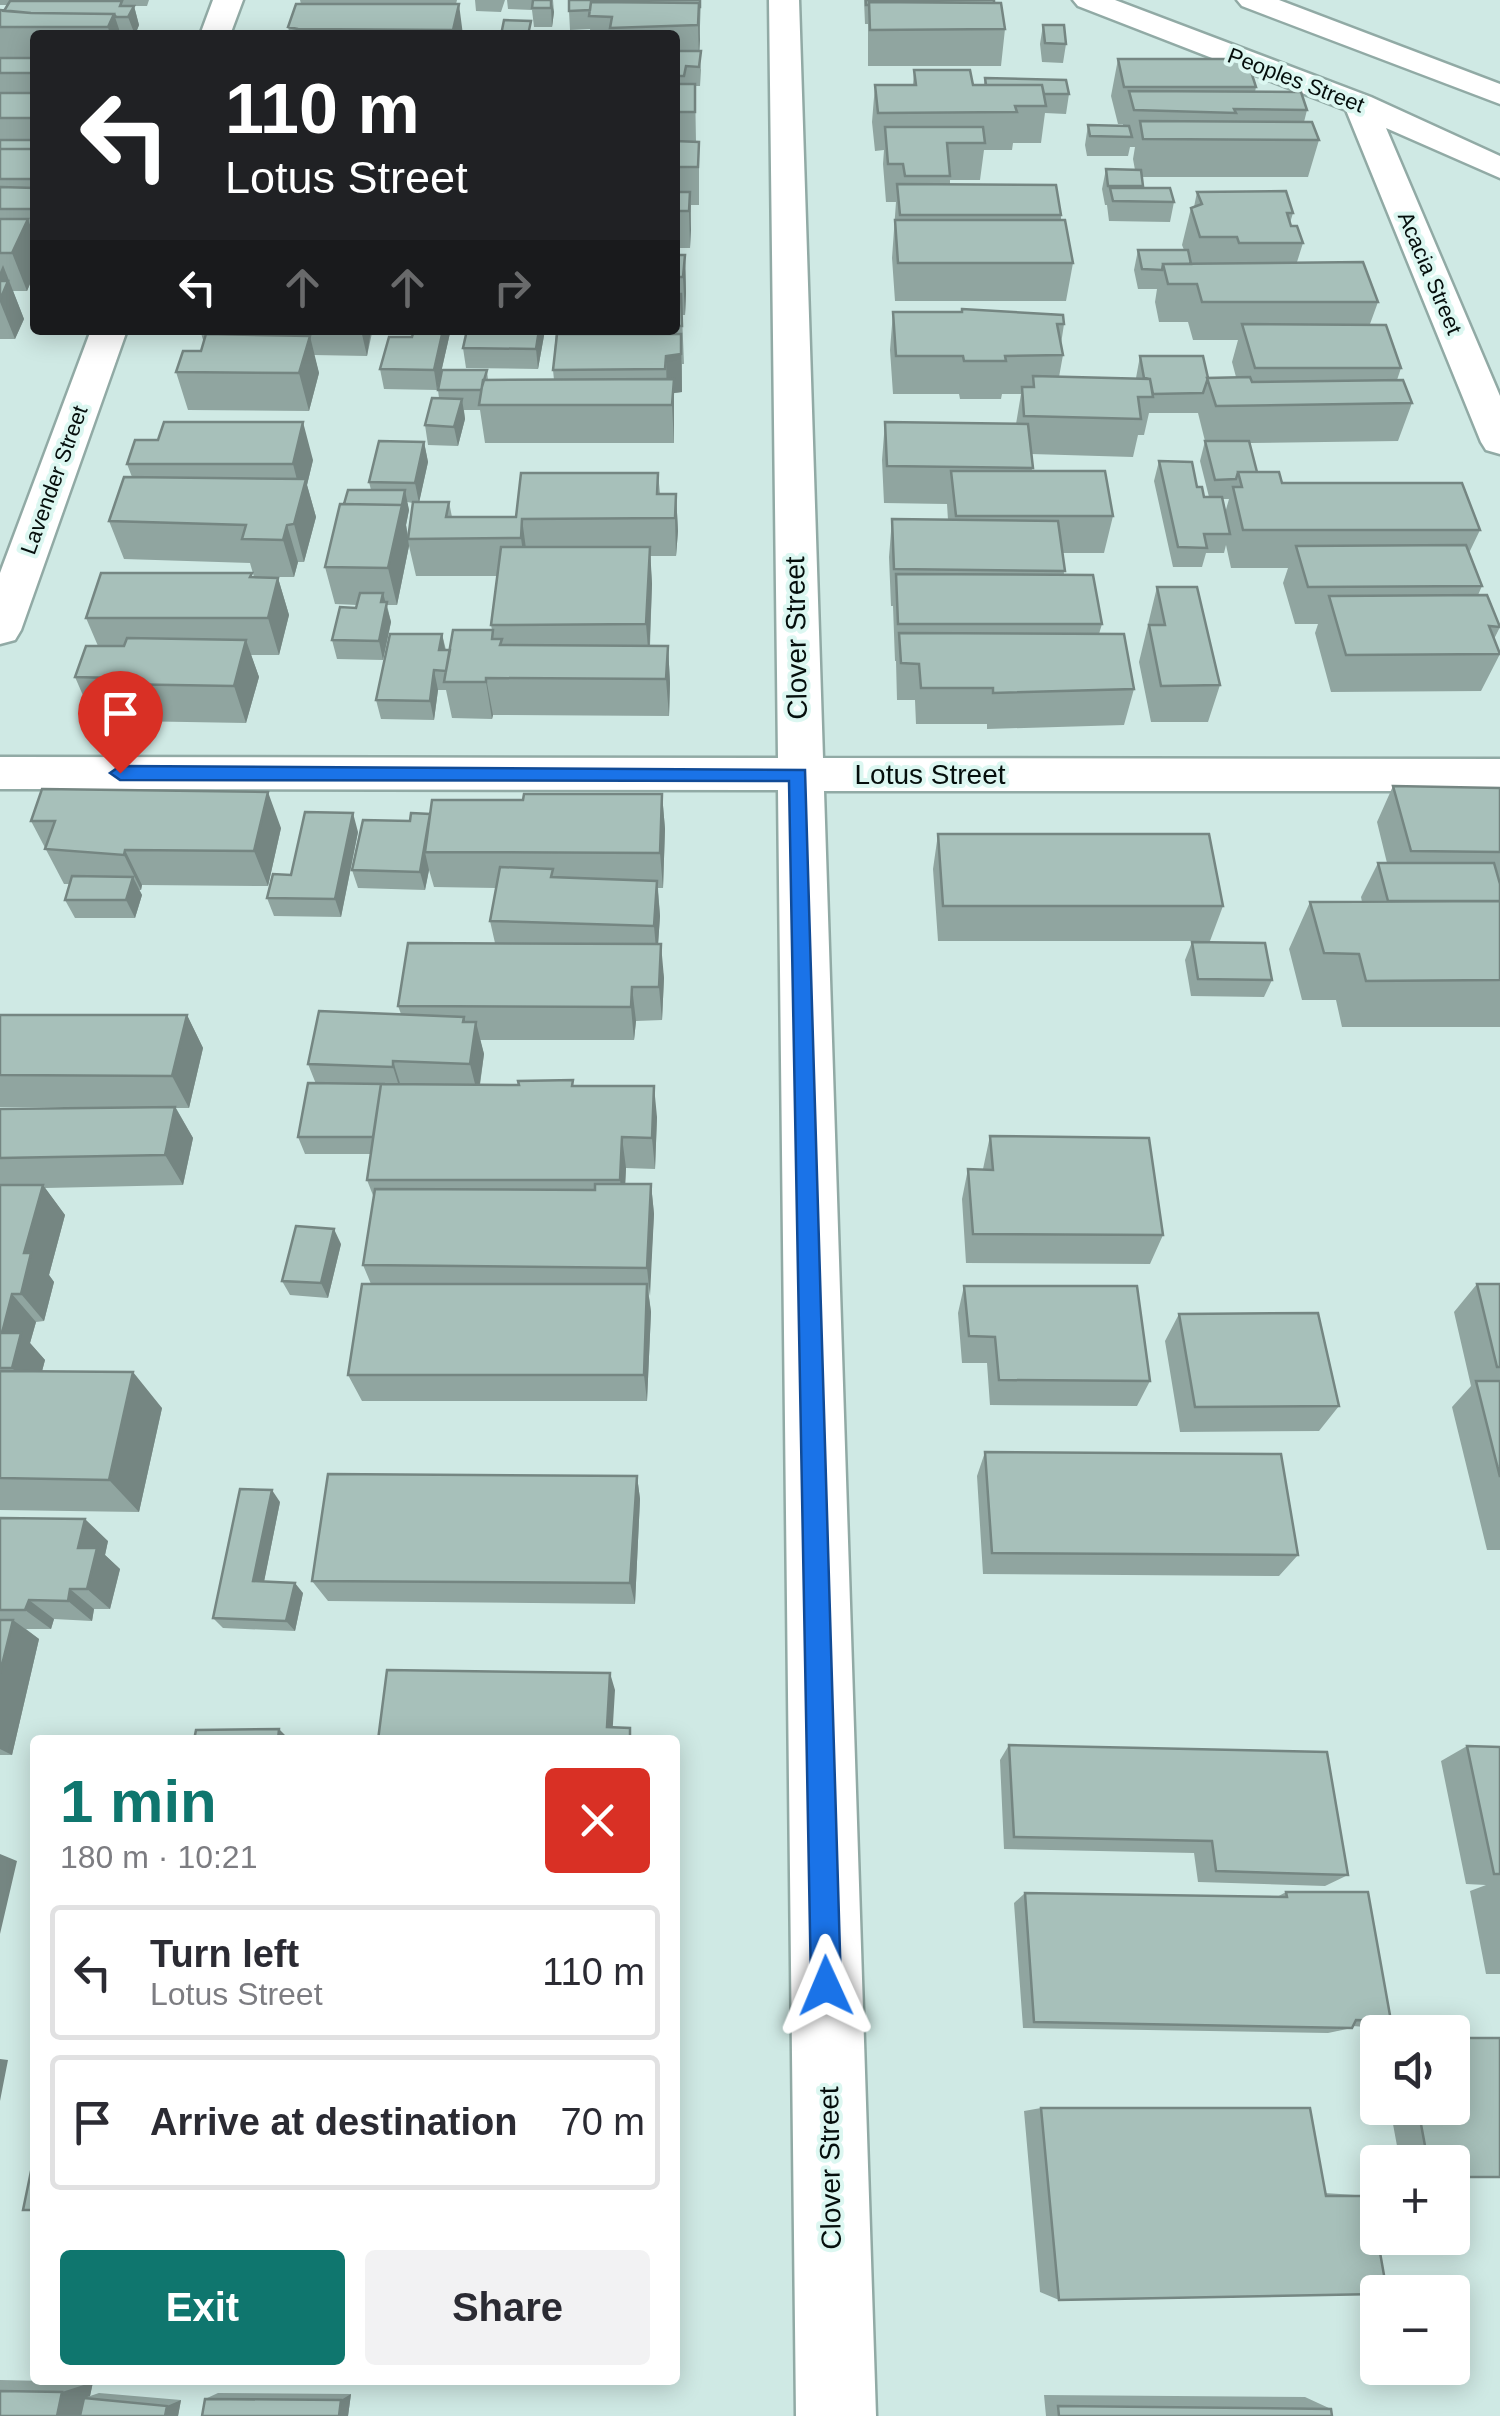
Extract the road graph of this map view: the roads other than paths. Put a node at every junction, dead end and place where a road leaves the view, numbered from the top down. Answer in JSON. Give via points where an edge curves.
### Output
{"nodes":[{"id":1,"x":228,"y":0,"type":"edge"},
{"id":2,"x":784,"y":0,"type":"edge"},
{"id":3,"x":1088,"y":0,"type":"edge"},
{"id":4,"x":1252,"y":0,"type":"edge"},
{"id":5,"x":217,"y":30,"type":"edge"},
{"id":6,"x":1500,"y":95,"type":"edge"},
{"id":7,"x":1360,"y":104,"type":"junction"},
{"id":8,"x":1500,"y":168,"type":"edge"},
{"id":9,"x":106,"y":335,"type":"edge"},
{"id":10,"x":1500,"y":442,"type":"edge"},
{"id":11,"x":0,"y":630,"type":"edge"},
{"id":12,"x":0,"y":773,"type":"edge"},
{"id":13,"x":798,"y":774,"type":"junction"},
{"id":14,"x":1500,"y":775,"type":"edge"},
{"id":15,"x":836,"y":2416,"type":"edge"}],
"edges":[{"from":1,"to":5,"type":"main road"},
{"from":2,"to":13,"type":"main road","name":"Clover Street"},
{"from":3,"to":7,"type":"main road","name":"Peoples Street"},
{"from":4,"to":6,"type":"main road"},
{"from":7,"to":8,"type":"main road","name":"Peoples Street"},
{"from":7,"to":10,"type":"main road","name":"Acacia Street"},
{"from":9,"to":11,"type":"main road","name":"Lavender Street"},
{"from":12,"to":13,"type":"main road","name":"Lotus Street"},
{"from":13,"to":14,"type":"main road","name":"Lotus Street"},
{"from":13,"to":15,"type":"main road","name":"Clover Street"}]}
